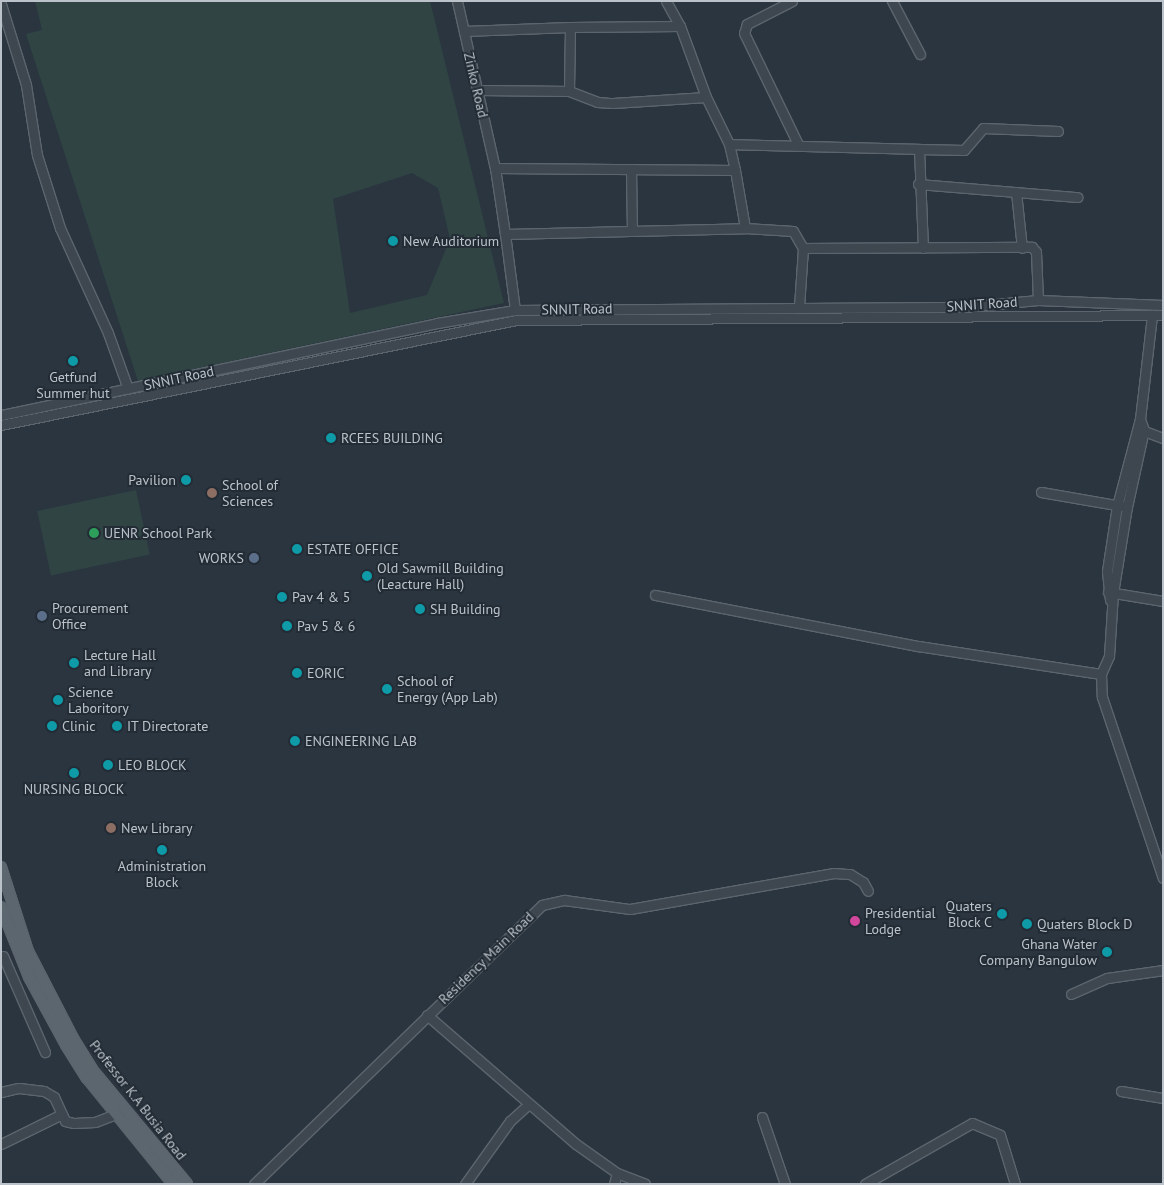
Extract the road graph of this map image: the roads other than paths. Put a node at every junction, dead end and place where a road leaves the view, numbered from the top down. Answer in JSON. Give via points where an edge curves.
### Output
{"nodes":[{"id":1,"x":457,"y":1,"type":"edge"},
{"id":2,"x":666,"y":1,"type":"edge"},
{"id":3,"x":792,"y":1,"type":"edge"},
{"id":4,"x":892,"y":1,"type":"edge"},
{"id":5,"x":1,"y":4,"type":"edge"},
{"id":6,"x":680,"y":26,"type":"junction"},
{"id":7,"x":570,"y":27,"type":"junction"},
{"id":8,"x":464,"y":31,"type":"junction"},
{"id":9,"x":920,"y":54,"type":"dead end"},
{"id":10,"x":478,"y":90,"type":"junction"},
{"id":11,"x":569,"y":91,"type":"junction"},
{"id":12,"x":706,"y":97,"type":"junction"},
{"id":13,"x":1058,"y":132,"type":"dead end"},
{"id":14,"x":728,"y":144,"type":"junction"},
{"id":15,"x":798,"y":144,"type":"junction"},
{"id":16,"x":919,"y":149,"type":"junction"},
{"id":17,"x":495,"y":168,"type":"junction"},
{"id":18,"x":630,"y":169,"type":"junction"},
{"id":19,"x":736,"y":170,"type":"junction"},
{"id":20,"x":918,"y":184,"type":"junction"},
{"id":21,"x":1016,"y":192,"type":"junction"},
{"id":22,"x":1077,"y":197,"type":"dead end"},
{"id":23,"x":745,"y":228,"type":"junction"},
{"id":24,"x":632,"y":230,"type":"junction"},
{"id":25,"x":505,"y":234,"type":"junction"},
{"id":26,"x":803,"y":248,"type":"junction"},
{"id":27,"x":923,"y":248,"type":"junction"},
{"id":28,"x":1022,"y":248,"type":"junction"},
{"id":29,"x":1038,"y":300,"type":"junction"},
{"id":30,"x":1163,"y":305,"type":"edge"},
{"id":31,"x":799,"y":307,"type":"junction"},
{"id":32,"x":515,"y":310,"type":"junction"},
{"id":33,"x":949,"y":312,"type":"junction"},
{"id":34,"x":964,"y":312,"type":"junction"},
{"id":35,"x":1152,"y":315,"type":"junction"},
{"id":36,"x":1163,"y":315,"type":"edge"},
{"id":37,"x":239,"y":370,"type":"junction"},
{"id":38,"x":226,"y":373,"type":"junction"},
{"id":39,"x":128,"y":389,"type":"junction"},
{"id":40,"x":1,"y":414,"type":"edge"},
{"id":41,"x":1,"y":425,"type":"edge"},
{"id":42,"x":1140,"y":429,"type":"junction"},
{"id":43,"x":1163,"y":438,"type":"edge"},
{"id":44,"x":1041,"y":492,"type":"dead end"},
{"id":45,"x":1117,"y":506,"type":"junction"},
{"id":46,"x":1127,"y":507,"type":"junction"},
{"id":47,"x":1111,"y":592,"type":"junction"},
{"id":48,"x":655,"y":595,"type":"dead end"},
{"id":49,"x":1163,"y":601,"type":"edge"},
{"id":50,"x":1101,"y":674,"type":"junction"},
{"id":51,"x":1,"y":867,"type":"edge"},
{"id":52,"x":1163,"y":878,"type":"edge"},
{"id":53,"x":868,"y":891,"type":"dead end"},
{"id":54,"x":1,"y":907,"type":"edge"},
{"id":55,"x":18,"y":954,"type":"junction"},
{"id":56,"x":2,"y":957,"type":"edge"},
{"id":57,"x":1163,"y":970,"type":"edge"},
{"id":58,"x":1071,"y":994,"type":"dead end"},
{"id":59,"x":427,"y":1015,"type":"junction"},
{"id":60,"x":45,"y":1052,"type":"dead end"},
{"id":61,"x":1121,"y":1091,"type":"dead end"},
{"id":62,"x":1,"y":1092,"type":"edge"},
{"id":63,"x":1163,"y":1098,"type":"edge"},
{"id":64,"x":110,"y":1100,"type":"junction"},
{"id":65,"x":529,"y":1104,"type":"junction"},
{"id":66,"x":120,"y":1113,"type":"junction"},
{"id":67,"x":60,"y":1115,"type":"junction"},
{"id":68,"x":762,"y":1117,"type":"dead end"},
{"id":69,"x":1,"y":1144,"type":"edge"},
{"id":70,"x":618,"y":1173,"type":"junction"},
{"id":71,"x":173,"y":1184,"type":"edge"},
{"id":72,"x":187,"y":1184,"type":"edge"},
{"id":73,"x":254,"y":1184,"type":"edge"},
{"id":74,"x":465,"y":1184,"type":"edge"},
{"id":75,"x":614,"y":1184,"type":"edge"},
{"id":76,"x":645,"y":1184,"type":"edge"},
{"id":77,"x":785,"y":1184,"type":"edge"},
{"id":78,"x":865,"y":1184,"type":"edge"},
{"id":79,"x":1015,"y":1184,"type":"edge"}],
"edges":[{"from":1,"to":8,"type":"street","name":"Zinko Road"},
{"from":2,"to":6,"type":"street"},
{"from":3,"to":15,"type":"street","via":[[747,24],[744,33]]},
{"from":4,"to":9,"type":"street"},
{"from":5,"to":39,"type":"street","via":[[26,84],[37,155],[60,228],[108,333]]},
{"from":6,"to":7,"type":"street"},
{"from":6,"to":12,"type":"street"},
{"from":7,"to":8,"type":"street"},
{"from":7,"to":11,"type":"street"},
{"from":8,"to":10,"type":"street","name":"Zinko Road"},
{"from":10,"to":11,"type":"street"},
{"from":10,"to":17,"type":"street","name":"Zinko Road"},
{"from":11,"to":12,"type":"street","via":[[597,102],[613,103]]},
{"from":12,"to":14,"type":"street"},
{"from":13,"to":16,"type":"street","via":[[983,128],[964,150]]},
{"from":14,"to":15,"type":"street"},
{"from":14,"to":19,"type":"street"},
{"from":15,"to":16,"type":"street"},
{"from":16,"to":20,"type":"street"},
{"from":17,"to":18,"type":"street"},
{"from":17,"to":25,"type":"street","name":"Zinko Road"},
{"from":18,"to":19,"type":"street"},
{"from":18,"to":24,"type":"street"},
{"from":19,"to":23,"type":"street"},
{"from":20,"to":21,"type":"street"},
{"from":20,"to":27,"type":"street"},
{"from":21,"to":22,"type":"street"},
{"from":21,"to":28,"type":"street"},
{"from":23,"to":24,"type":"street"},
{"from":23,"to":26,"type":"street","via":[[793,231]]},
{"from":24,"to":25,"type":"street"},
{"from":25,"to":32,"type":"street","name":"Zinko Road"},
{"from":26,"to":27,"type":"street"},
{"from":26,"to":31,"type":"street"},
{"from":27,"to":28,"type":"street"},
{"from":28,"to":29,"type":"street","via":[[1032,247],[1036,252]]},
{"from":29,"to":30,"type":"street","name":"SNNIT Road"},
{"from":29,"to":34,"type":"street","name":"SNNIT Road"},
{"from":31,"to":32,"type":"street","name":"SNNIT Road"},
{"from":31,"to":33,"type":"street","name":"SNNIT Road"},
{"from":32,"to":37,"type":"street","name":"SNNIT Road","via":[[437,324]]},
{"from":33,"to":34,"type":"street","name":"SNNIT Road"},
{"from":33,"to":37,"type":"street","name":"SNNIT Road","via":[[516,320]]},
{"from":34,"to":35,"type":"street","name":"SNNIT Road"},
{"from":35,"to":36,"type":"street","name":"SNNIT Road"},
{"from":35,"to":42,"type":"street"},
{"from":37,"to":38,"type":"street","name":"SNNIT Road"},
{"from":38,"to":39,"type":"street","name":"SNNIT Road"},
{"from":38,"to":41,"type":"street","name":"SNNIT Road"},
{"from":39,"to":40,"type":"street","name":"SNNIT Road"},
{"from":42,"to":43,"type":"street"},
{"from":42,"to":45,"type":"street"},
{"from":42,"to":46,"type":"street"},
{"from":44,"to":45,"type":"street"},
{"from":45,"to":46,"type":"street"},
{"from":45,"to":47,"type":"street","via":[[1106,571]]},
{"from":46,"to":47,"type":"street"},
{"from":47,"to":49,"type":"street"},
{"from":47,"to":50,"type":"street","via":[[1109,656]]},
{"from":48,"to":50,"type":"street","via":[[918,646]]},
{"from":50,"to":52,"type":"street","via":[[1102,698]]},
{"from":51,"to":64,"type":"main road","name":"Professor K.A Busia Road","via":[[41,980]]},
{"from":53,"to":59,"type":"street","name":"Residency Main Road","via":[[863,882],[850,874],[834,873],[630,909],[552,901],[532,912]]},
{"from":54,"to":55,"type":"main road","name":"Professor K.A Busia Road"},
{"from":55,"to":56,"type":"street"},
{"from":55,"to":64,"type":"main road","name":"Professor K.A Busia Road","via":[[66,1045]]},
{"from":56,"to":60,"type":"street"},
{"from":57,"to":58,"type":"street","via":[[1107,978]]},
{"from":59,"to":65,"type":"street"},
{"from":59,"to":73,"type":"street","name":"Residency Main Road"},
{"from":61,"to":63,"type":"street"},
{"from":62,"to":67,"type":"street","via":[[19,1088],[44,1091],[54,1098]]},
{"from":64,"to":66,"type":"main road","name":"Professor K.A Busia Road"},
{"from":65,"to":70,"type":"street","via":[[576,1144]]},
{"from":65,"to":74,"type":"street","via":[[510,1121]]},
{"from":66,"to":67,"type":"street","via":[[85,1124],[65,1121]]},
{"from":66,"to":71,"type":"main road","name":"Professor K.A Busia Road"},
{"from":66,"to":72,"type":"main road","name":"Professor K.A Busia Road"},
{"from":67,"to":69,"type":"street"},
{"from":68,"to":77,"type":"street"},
{"from":70,"to":75,"type":"street"},
{"from":70,"to":76,"type":"street"},
{"from":78,"to":79,"type":"street","via":[[972,1123],[1000,1135]]}]}
